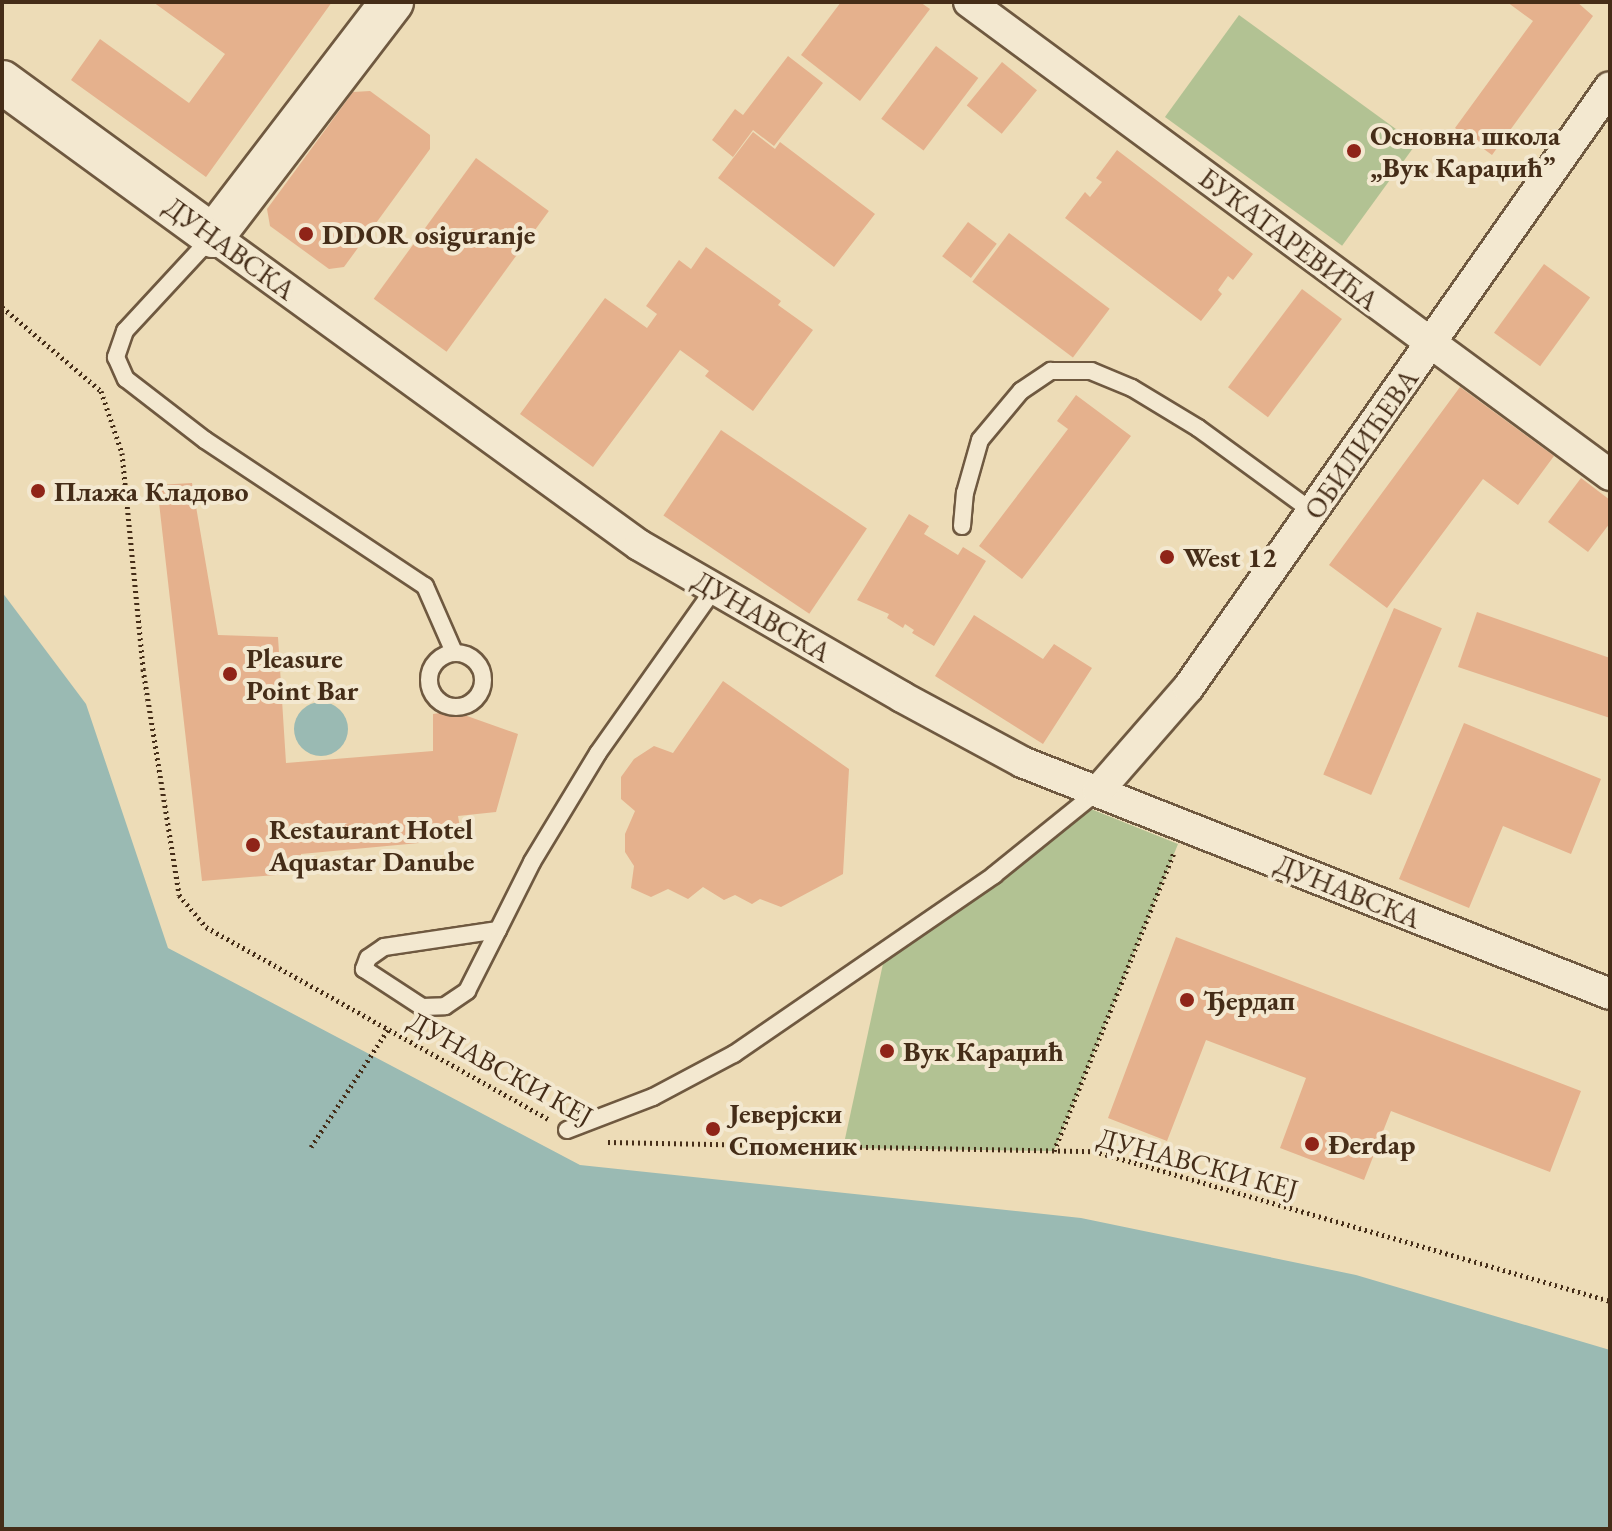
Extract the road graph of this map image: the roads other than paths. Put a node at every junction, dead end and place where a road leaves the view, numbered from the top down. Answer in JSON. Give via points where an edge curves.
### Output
{"nodes":[{"id":1,"x":392,"y":2,"type":"edge"},
{"id":2,"x":969,"y":2,"type":"edge"},
{"id":3,"x":2,"y":82,"type":"edge"},
{"id":4,"x":1610,"y":87,"type":"edge"},
{"id":5,"x":213,"y":236,"type":"junction"},
{"id":6,"x":1432,"y":345,"type":"junction"},
{"id":7,"x":1610,"y":475,"type":"edge"},
{"id":8,"x":1313,"y":512,"type":"junction"},
{"id":9,"x":962,"y":526,"type":"dead end"},
{"id":10,"x":714,"y":589,"type":"junction"},
{"id":11,"x":454,"y":652,"type":"dead end"},
{"id":12,"x":1098,"y":791,"type":"junction"},
{"id":13,"x":498,"y":930,"type":"junction"},
{"id":14,"x":1610,"y":994,"type":"edge"},
{"id":15,"x":567,"y":1130,"type":"road end"}],
"edges":[{"from":1,"to":5,"type":"main road"},
{"from":2,"to":6,"type":"street","name":"БУКАТАРЕВИЋА"},
{"from":3,"to":5,"type":"main road","name":"ДУНАВСКА"},
{"from":4,"to":6,"type":"street","name":"ОБИЛИЋЕВА"},
{"from":5,"to":10,"type":"street","name":"ДУНАВСКА","via":[[639,545]]},
{"from":5,"to":11,"type":"lane","via":[[125,331],[116,357],[126,379],[205,440],[425,586]]},
{"from":6,"to":7,"type":"street","name":"БУКАТАРЕВИЋА"},
{"from":6,"to":8,"type":"street","name":"ОБИЛИЋЕВА"},
{"from":8,"to":9,"type":"lane","via":[[1198,428],[1132,388],[1091,371],[1051,371],[1021,391],[980,440]]},
{"from":8,"to":12,"type":"street","name":"ОБИЛИЋЕВА","via":[[1188,688]]},
{"from":10,"to":12,"type":"street","name":"ДУНАВСКА","via":[[1022,762]]},
{"from":10,"to":13,"type":"lane","via":[[598,753]]},
{"from":12,"to":14,"type":"street","name":"ДУНАВСКА"},
{"from":12,"to":15,"type":"lane","via":[[994,875],[734,1054],[653,1097]]},
{"from":13,"to":13,"type":"lane","via":[[467,991],[445,1006],[422,1007],[364,969],[368,958],[384,947]]}]}
